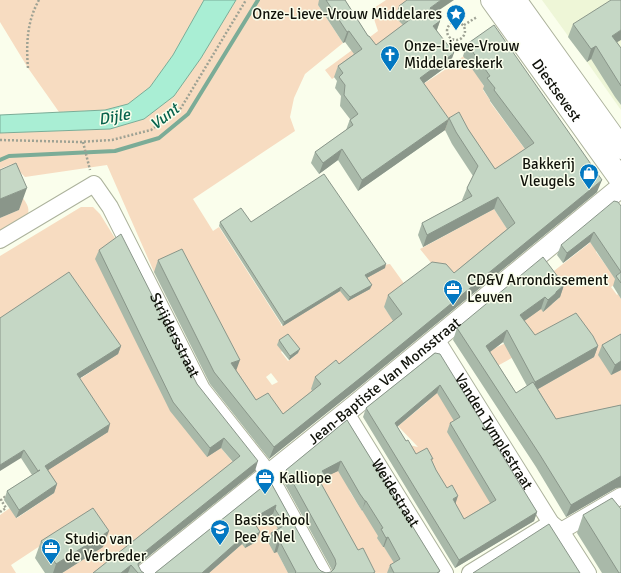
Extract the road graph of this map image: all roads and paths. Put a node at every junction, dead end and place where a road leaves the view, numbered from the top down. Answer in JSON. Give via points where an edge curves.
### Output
{"nodes":[{"id":1,"x":39,"y":0,"type":"edge"},
{"id":2,"x":246,"y":0,"type":"edge"},
{"id":3,"x":492,"y":0,"type":"edge"},
{"id":4,"x":515,"y":0,"type":"edge"},
{"id":5,"x":477,"y":16,"type":"dead end"},
{"id":6,"x":464,"y":25,"type":"junction"},
{"id":7,"x":28,"y":68,"type":"dead end"},
{"id":8,"x":0,"y":140,"type":"edge"},
{"id":9,"x":84,"y":142,"type":"junction"},
{"id":10,"x":621,"y":148,"type":"edge"},
{"id":11,"x":89,"y":167,"type":"dead end"},
{"id":12,"x":621,"y":180,"type":"edge"},
{"id":13,"x":621,"y":187,"type":"edge"},
{"id":14,"x":0,"y":240,"type":"edge"},
{"id":15,"x":436,"y":339,"type":"junction"},
{"id":16,"x":346,"y":413,"type":"junction"},
{"id":17,"x":268,"y":475,"type":"junction"},
{"id":18,"x":8,"y":495,"type":"edge"},
{"id":19,"x":621,"y":496,"type":"edge"},
{"id":20,"x":0,"y":512,"type":"edge"},
{"id":21,"x":556,"y":527,"type":"junction"},
{"id":22,"x":146,"y":573,"type":"edge"},
{"id":23,"x":323,"y":573,"type":"edge"},
{"id":24,"x":445,"y":573,"type":"edge"},
{"id":25,"x":470,"y":573,"type":"edge"},
{"id":26,"x":573,"y":573,"type":"edge"},
{"id":27,"x":588,"y":573,"type":"edge"}],
"edges":[{"from":1,"to":7,"type":"path","via":[[27,36]]},
{"from":2,"to":9,"type":"path","via":[[180,108],[151,130],[112,140]]},
{"from":3,"to":12,"type":"main road","name":"Diestsevest"},
{"from":4,"to":10,"type":"main road","name":"Diestsevest"},
{"from":5,"to":6,"type":"path"},
{"from":6,"to":6,"type":"path","via":[[456,21],[450,23],[447,28],[448,36],[454,40],[461,39],[465,34]]},
{"from":8,"to":9,"type":"path"},
{"from":9,"to":11,"type":"path"},
{"from":13,"to":15,"type":"street","name":"Jean-Baptiste Van Monsstraat"},
{"from":14,"to":17,"type":"street","name":"Strijdersstraat","via":[[94,184],[110,207],[202,389]]},
{"from":15,"to":16,"type":"street","name":"Jean-Baptiste Van Monsstraat"},
{"from":15,"to":21,"type":"street","name":"Vanden Tymplestraat"},
{"from":16,"to":17,"type":"street","name":"Jean-Baptiste Van Monsstraat"},
{"from":16,"to":24,"type":"street","name":"Weidestraat"},
{"from":17,"to":22,"type":"street","name":"Jean-Baptiste Van Monsstraat"},
{"from":17,"to":23,"type":"street","name":"Strijdersstraat"},
{"from":18,"to":20,"type":"path","via":[[1,500],[6,508]]},
{"from":19,"to":21,"type":"street"},
{"from":21,"to":25,"type":"street"},
{"from":21,"to":26,"type":"street","name":"Vanden Tymplestraat","via":[[551,537]]},
{"from":21,"to":27,"type":"street","name":"Vanden Tymplestraat"}]}
